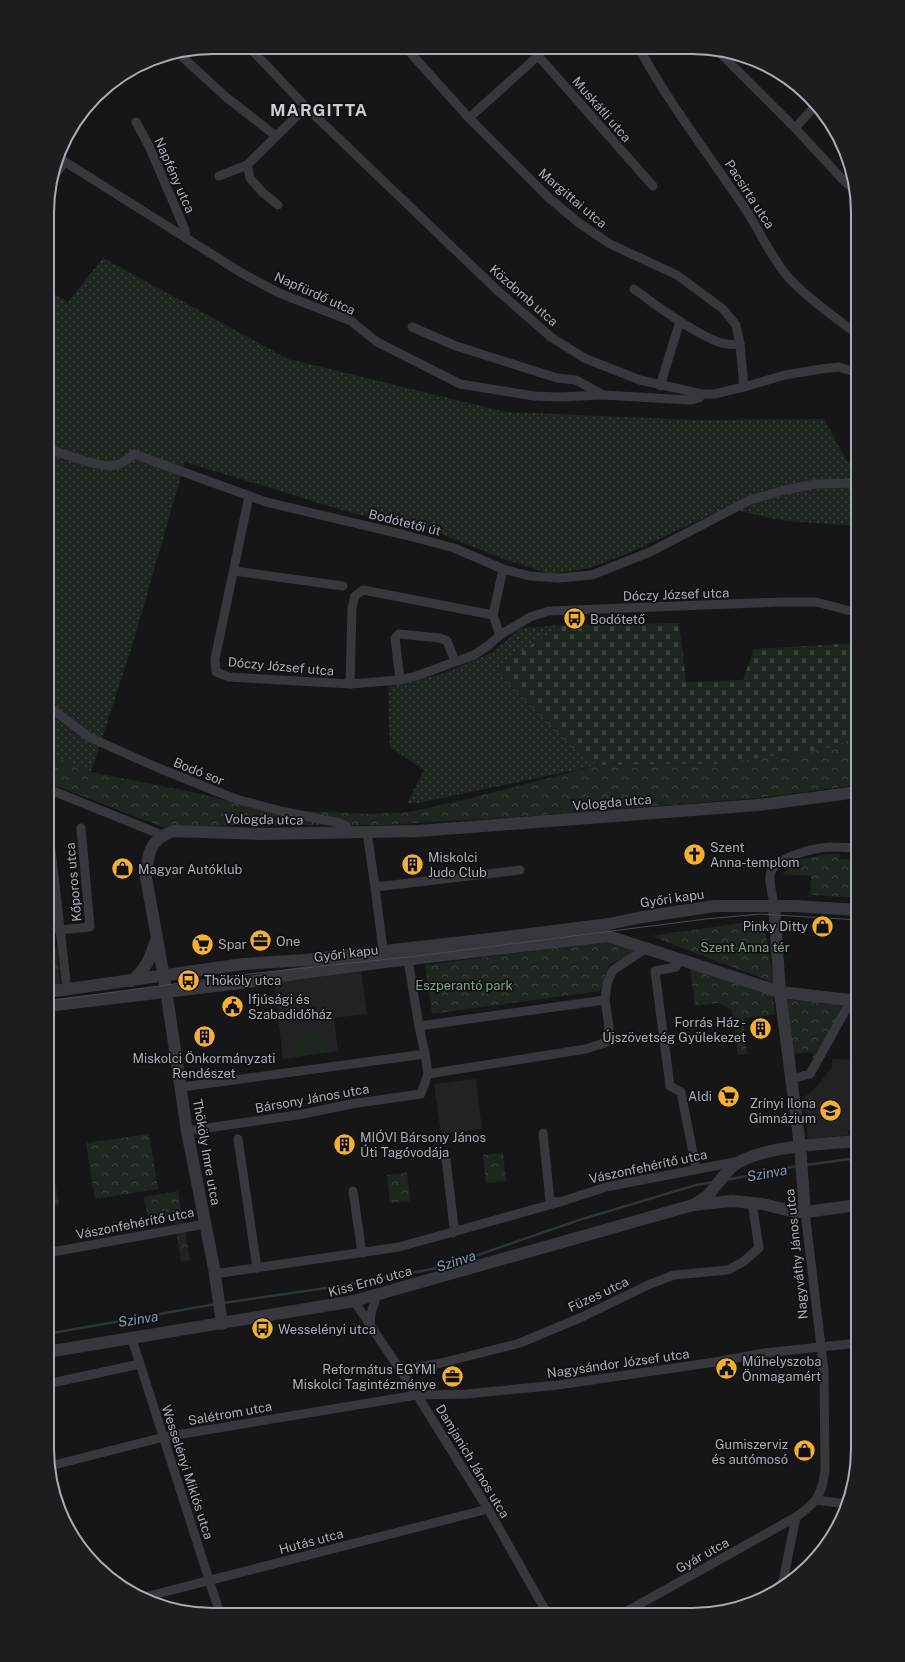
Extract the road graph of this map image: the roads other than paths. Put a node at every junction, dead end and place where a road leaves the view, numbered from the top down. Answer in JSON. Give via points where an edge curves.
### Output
{"nodes":[{"id":1,"x":256,"y":54,"type":"edge"},
{"id":2,"x":411,"y":54,"type":"edge"},
{"id":3,"x":533,"y":54,"type":"edge"},
{"id":4,"x":537,"y":54,"type":"edge"},
{"id":5,"x":642,"y":54,"type":"edge"},
{"id":6,"x":182,"y":57,"type":"edge"},
{"id":7,"x":723,"y":57,"type":"edge"},
{"id":8,"x":306,"y":107,"type":"junction"},
{"id":9,"x":812,"y":109,"type":"edge"},
{"id":10,"x":469,"y":118,"type":"junction"},
{"id":11,"x":136,"y":122,"type":"dead end"},
{"id":12,"x":795,"y":128,"type":"junction"},
{"id":13,"x":276,"y":136,"type":"junction"},
{"id":14,"x":62,"y":161,"type":"edge"},
{"id":15,"x":247,"y":165,"type":"junction"},
{"id":16,"x":219,"y":176,"type":"dead end"},
{"id":17,"x":848,"y":185,"type":"edge"},
{"id":18,"x":653,"y":186,"type":"dead end"},
{"id":19,"x":278,"y":204,"type":"dead end"},
{"id":20,"x":186,"y":238,"type":"junction"},
{"id":21,"x":634,"y":288,"type":"dead end"},
{"id":22,"x":680,"y":320,"type":"junction"},
{"id":23,"x":412,"y":327,"type":"dead end"},
{"id":24,"x":851,"y":329,"type":"edge"},
{"id":25,"x":740,"y":344,"type":"junction"},
{"id":26,"x":851,"y":371,"type":"edge"},
{"id":27,"x":660,"y":386,"type":"junction"},
{"id":28,"x":744,"y":387,"type":"junction"},
{"id":29,"x":702,"y":394,"type":"junction"},
{"id":30,"x":603,"y":395,"type":"junction"},
{"id":31,"x":54,"y":450,"type":"edge"},
{"id":32,"x":851,"y":483,"type":"edge"},
{"id":33,"x":249,"y":496,"type":"junction"},
{"id":34,"x":503,"y":569,"type":"junction"},
{"id":35,"x":234,"y":571,"type":"junction"},
{"id":36,"x":344,"y":586,"type":"dead end"},
{"id":37,"x":851,"y":611,"type":"edge"},
{"id":38,"x":493,"y":615,"type":"junction"},
{"id":39,"x":500,"y":635,"type":"junction"},
{"id":40,"x":454,"y":661,"type":"junction"},
{"id":41,"x":400,"y":680,"type":"junction"},
{"id":42,"x":350,"y":684,"type":"junction"},
{"id":43,"x":54,"y":710,"type":"edge"},
{"id":44,"x":54,"y":791,"type":"edge"},
{"id":45,"x":851,"y":793,"type":"edge"},
{"id":46,"x":81,"y":828,"type":"dead end"},
{"id":47,"x":367,"y":832,"type":"junction"},
{"id":48,"x":349,"y":833,"type":"junction"},
{"id":49,"x":162,"y":835,"type":"junction"},
{"id":50,"x":851,"y":848,"type":"edge"},
{"id":51,"x":520,"y":870,"type":"dead end"},
{"id":52,"x":54,"y":887,"type":"edge"},
{"id":53,"x":375,"y":887,"type":"junction"},
{"id":54,"x":774,"y":906,"type":"junction"},
{"id":55,"x":851,"y":910,"type":"edge"},
{"id":56,"x":59,"y":930,"type":"junction"},
{"id":57,"x":156,"y":938,"type":"junction"},
{"id":58,"x":647,"y":948,"type":"junction"},
{"id":59,"x":407,"y":954,"type":"junction"},
{"id":60,"x":384,"y":957,"type":"junction"},
{"id":61,"x":679,"y":959,"type":"junction"},
{"id":62,"x":164,"y":976,"type":"junction"},
{"id":63,"x":132,"y":981,"type":"junction"},
{"id":64,"x":67,"y":990,"type":"junction"},
{"id":65,"x":54,"y":991,"type":"edge"},
{"id":66,"x":166,"y":992,"type":"junction"},
{"id":67,"x":780,"y":992,"type":"junction"},
{"id":68,"x":605,"y":1000,"type":"junction"},
{"id":69,"x":851,"y":1000,"type":"edge"},
{"id":70,"x":54,"y":1005,"type":"edge"},
{"id":71,"x":851,"y":1006,"type":"edge"},
{"id":72,"x":419,"y":1026,"type":"junction"},
{"id":73,"x":425,"y":1054,"type":"junction"},
{"id":74,"x":428,"y":1074,"type":"junction"},
{"id":75,"x":791,"y":1079,"type":"junction"},
{"id":76,"x":182,"y":1088,"type":"junction"},
{"id":77,"x":187,"y":1131,"type":"junction"},
{"id":78,"x":543,"y":1133,"type":"dead end"},
{"id":79,"x":238,"y":1139,"type":"dead end"},
{"id":80,"x":851,"y":1142,"type":"edge"},
{"id":81,"x":800,"y":1151,"type":"junction"},
{"id":82,"x":446,"y":1159,"type":"dead end"},
{"id":83,"x":743,"y":1160,"type":"junction"},
{"id":84,"x":696,"y":1168,"type":"junction"},
{"id":85,"x":353,"y":1191,"type":"dead end"},
{"id":86,"x":560,"y":1202,"type":"junction"},
{"id":87,"x":752,"y":1203,"type":"junction"},
{"id":88,"x":693,"y":1205,"type":"junction"},
{"id":89,"x":851,"y":1206,"type":"edge"},
{"id":90,"x":804,"y":1212,"type":"junction"},
{"id":91,"x":205,"y":1224,"type":"junction"},
{"id":92,"x":453,"y":1233,"type":"junction"},
{"id":93,"x":54,"y":1253,"type":"edge"},
{"id":94,"x":362,"y":1253,"type":"junction"},
{"id":95,"x":257,"y":1268,"type":"junction"},
{"id":96,"x":214,"y":1274,"type":"junction"},
{"id":97,"x":377,"y":1295,"type":"junction"},
{"id":98,"x":354,"y":1301,"type":"junction"},
{"id":99,"x":221,"y":1318,"type":"junction"},
{"id":100,"x":370,"y":1325,"type":"junction"},
{"id":101,"x":132,"y":1339,"type":"junction"},
{"id":102,"x":851,"y":1345,"type":"edge"},
{"id":103,"x":821,"y":1347,"type":"junction"},
{"id":104,"x":54,"y":1351,"type":"edge"},
{"id":105,"x":140,"y":1364,"type":"junction"},
{"id":106,"x":400,"y":1370,"type":"junction"},
{"id":107,"x":54,"y":1382,"type":"edge"},
{"id":108,"x":417,"y":1395,"type":"junction"},
{"id":109,"x":164,"y":1437,"type":"junction"},
{"id":110,"x":55,"y":1465,"type":"edge"},
{"id":111,"x":816,"y":1500,"type":"junction"},
{"id":112,"x":842,"y":1503,"type":"edge"},
{"id":113,"x":488,"y":1509,"type":"junction"},
{"id":114,"x":796,"y":1517,"type":"junction"},
{"id":115,"x":783,"y":1579,"type":"edge"},
{"id":116,"x":210,"y":1581,"type":"junction"},
{"id":117,"x":151,"y":1596,"type":"edge"},
{"id":118,"x":218,"y":1608,"type":"edge"},
{"id":119,"x":544,"y":1608,"type":"edge"},
{"id":120,"x":633,"y":1608,"type":"edge"}],
"edges":[{"from":1,"to":8,"type":"street","name":"Közdomb utca"},
{"from":2,"to":10,"type":"street","name":"Margittai utca"},
{"from":3,"to":10,"type":"street"},
{"from":4,"to":18,"type":"street","name":"Muskátli utca"},
{"from":5,"to":24,"type":"street","name":"Pacsirta utca","via":[[666,94],[745,208],[788,276]]},
{"from":6,"to":13,"type":"street"},
{"from":7,"to":12,"type":"street"},
{"from":8,"to":13,"type":"street"},
{"from":8,"to":27,"type":"street","name":"Közdomb utca","via":[[498,291],[551,337],[584,358]]},
{"from":9,"to":12,"type":"street"},
{"from":10,"to":25,"type":"street","name":"Margittai utca","via":[[548,197],[579,224],[610,244],[677,275],[723,309],[736,325]]},
{"from":11,"to":20,"type":"street","name":"Napfény utca","via":[[186,230]]},
{"from":12,"to":17,"type":"street"},
{"from":13,"to":15,"type":"street"},
{"from":14,"to":20,"type":"street","name":"Napfürdő utca"},
{"from":15,"to":16,"type":"street"},
{"from":15,"to":19,"type":"street","via":[[250,178],[262,192]]},
{"from":20,"to":30,"type":"street","name":"Napfürdő utca","via":[[279,293],[351,321],[377,342],[460,384],[534,396]]},
{"from":21,"to":22,"type":"street"},
{"from":22,"to":25,"type":"street","via":[[714,340]]},
{"from":22,"to":27,"type":"street"},
{"from":23,"to":30,"type":"street","name":"Napfürdő utca","via":[[456,346],[557,378],[576,380]]},
{"from":25,"to":28,"type":"street","name":"Margittai utca"},
{"from":26,"to":28,"type":"street","name":"Közdomb utca","via":[[839,368],[821,369],[785,375]]},
{"from":27,"to":29,"type":"street","name":"Közdomb utca"},
{"from":28,"to":29,"type":"street","name":"Közdomb utca"},
{"from":29,"to":30,"type":"street","name":"Napfürdő utca","via":[[699,398],[690,400]]},
{"from":31,"to":33,"type":"street","name":"Bodótetői út","via":[[105,465],[124,462],[134,454]]},
{"from":32,"to":34,"type":"street","name":"Bodótetői út","via":[[815,484],[750,500],[650,552],[592,575],[559,578],[530,576]]},
{"from":33,"to":34,"type":"street","name":"Bodótetői út","via":[[454,548]]},
{"from":33,"to":35,"type":"street","name":"Dóczy József utca"},
{"from":34,"to":38,"type":"street"},
{"from":35,"to":36,"type":"street"},
{"from":35,"to":42,"type":"street","name":"Dóczy József utca","via":[[215,659],[216,672],[229,677]]},
{"from":37,"to":39,"type":"street","name":"Dóczy József utca","via":[[816,602],[549,611],[530,617]]},
{"from":38,"to":39,"type":"street"},
{"from":38,"to":42,"type":"street","via":[[364,590],[355,596],[352,608]]},
{"from":39,"to":40,"type":"street","name":"Dóczy József utca","via":[[474,655]]},
{"from":40,"to":41,"type":"street","name":"Dóczy József utca"},
{"from":40,"to":41,"type":"street","via":[[447,641],[399,634],[395,638]]},
{"from":41,"to":42,"type":"street","name":"Dóczy József utca"},
{"from":43,"to":48,"type":"street","name":"Bodó sor","via":[[89,736],[156,767],[236,799],[340,822],[346,826]]},
{"from":44,"to":49,"type":"street"},
{"from":45,"to":47,"type":"street","name":"Vologda utca","via":[[758,805],[418,831]]},
{"from":46,"to":56,"type":"street","name":"Kőporos utca","via":[[90,927]]},
{"from":47,"to":48,"type":"street","name":"Vologda utca"},
{"from":47,"to":53,"type":"street"},
{"from":48,"to":49,"type":"street","name":"Vologda utca","via":[[174,831]]},
{"from":49,"to":57,"type":"street","name":"Thököly Imre utca","via":[[151,849],[146,876]]},
{"from":50,"to":54,"type":"street","via":[[810,850],[780,861],[770,874]]},
{"from":51,"to":53,"type":"street"},
{"from":52,"to":56,"type":"street","name":"Kőporos utca"},
{"from":53,"to":60,"type":"street","name":"Győri kapu"},
{"from":54,"to":55,"type":"street","name":"Győri kapu"},
{"from":54,"to":59,"type":"street","name":"Győri kapu","via":[[714,906]]},
{"from":54,"to":67,"type":"street","name":"Nagyváthy János utca"},
{"from":56,"to":64,"type":"street","name":"Kőporos utca"},
{"from":57,"to":62,"type":"street","name":"Thököly Imre utca"},
{"from":57,"to":63,"type":"street","name":"Thököly Imre utca","via":[[144,970]]},
{"from":58,"to":59,"type":"street","name":"Győri kapu","via":[[608,936]]},
{"from":58,"to":61,"type":"street"},
{"from":58,"to":68,"type":"street","via":[[613,970],[607,983]]},
{"from":59,"to":60,"type":"street","name":"Győri kapu"},
{"from":59,"to":72,"type":"street","name":"Bársony János utca"},
{"from":60,"to":62,"type":"street","name":"Győri kapu","via":[[243,964]]},
{"from":60,"to":66,"type":"street","name":"Győri kapu"},
{"from":61,"to":67,"type":"street"},
{"from":61,"to":84,"type":"street","via":[[676,967],[655,971],[670,1086],[681,1092]]},
{"from":62,"to":63,"type":"street","name":"Győri kapu"},
{"from":62,"to":66,"type":"street","name":"Thököly Imre utca"},
{"from":63,"to":64,"type":"street","name":"Győri kapu"},
{"from":64,"to":65,"type":"street","name":"Győri kapu"},
{"from":66,"to":70,"type":"street","name":"Győri kapu"},
{"from":66,"to":76,"type":"street","name":"Thököly Imre utca"},
{"from":67,"to":69,"type":"street"},
{"from":67,"to":75,"type":"street","name":"Nagyváthy János utca"},
{"from":68,"to":72,"type":"street"},
{"from":68,"to":74,"type":"street","via":[[609,1027],[607,1042],[586,1049]]},
{"from":71,"to":75,"type":"street","via":[[810,1074]]},
{"from":72,"to":73,"type":"street","name":"Bársony János utca"},
{"from":73,"to":74,"type":"street","name":"Bársony János utca"},
{"from":73,"to":76,"type":"street","name":"Bársony János utca"},
{"from":74,"to":77,"type":"street","name":"Bársony János utca","via":[[421,1094]]},
{"from":75,"to":81,"type":"street","name":"Nagyváthy János utca"},
{"from":76,"to":77,"type":"street","name":"Thököly Imre utca"},
{"from":77,"to":91,"type":"street","name":"Thököly Imre utca"},
{"from":78,"to":86,"type":"street","via":[[550,1201]]},
{"from":79,"to":95,"type":"street"},
{"from":80,"to":81,"type":"street","name":"Kiss Ernő utca"},
{"from":81,"to":83,"type":"street","name":"Kiss Ernő utca","via":[[755,1155]]},
{"from":81,"to":90,"type":"street","name":"Nagyváthy János utca"},
{"from":82,"to":92,"type":"street"},
{"from":83,"to":84,"type":"street","name":"Vászonfehérítő utca"},
{"from":83,"to":88,"type":"street","name":"Kiss Ernő utca","via":[[706,1196]]},
{"from":84,"to":86,"type":"street","name":"Vászonfehérítő utca","via":[[606,1187]]},
{"from":85,"to":94,"type":"street"},
{"from":86,"to":92,"type":"street","name":"Vászonfehérítő utca"},
{"from":87,"to":88,"type":"street","name":"Kiss Ernő utca","via":[[732,1201]]},
{"from":87,"to":90,"type":"street","name":"Kiss Ernő utca"},
{"from":87,"to":106,"type":"street","name":"Füzes utca","via":[[758,1248],[743,1262],[728,1270],[674,1275],[520,1343],[441,1363]]},
{"from":88,"to":97,"type":"street","name":"Kiss Ernő utca"},
{"from":89,"to":90,"type":"street","name":"Kiss Ernő utca"},
{"from":90,"to":103,"type":"street","name":"Nagyváthy János utca"},
{"from":91,"to":93,"type":"street","name":"Vászonfehérítő utca"},
{"from":91,"to":96,"type":"street","name":"Thököly Imre utca"},
{"from":92,"to":94,"type":"street","name":"Vászonfehérítő utca","via":[[399,1247]]},
{"from":94,"to":95,"type":"street","name":"Vászonfehérítő utca"},
{"from":95,"to":96,"type":"street","name":"Vászonfehérítő utca"},
{"from":96,"to":99,"type":"street","name":"Thököly Imre utca"},
{"from":97,"to":98,"type":"street","name":"Kiss Ernő utca"},
{"from":97,"to":100,"type":"street"},
{"from":98,"to":99,"type":"street","name":"Kiss Ernő utca"},
{"from":98,"to":100,"type":"street","name":"Damjanich János utca"},
{"from":99,"to":101,"type":"street","name":"Kiss Ernő utca"},
{"from":100,"to":106,"type":"street","name":"Damjanich János utca"},
{"from":101,"to":104,"type":"street","name":"Kiss Ernő utca"},
{"from":101,"to":105,"type":"street","name":"Wesselényi Miklós utca"},
{"from":102,"to":103,"type":"street","name":"Nagysándor József utca"},
{"from":103,"to":108,"type":"street","name":"Nagysándor József utca","via":[[764,1353],[558,1385],[466,1394]]},
{"from":103,"to":111,"type":"street","name":"Nagyváthy János utca","via":[[824,1370],[825,1472]]},
{"from":105,"to":107,"type":"street"},
{"from":105,"to":109,"type":"street","name":"Wesselényi Miklós utca"},
{"from":106,"to":108,"type":"street","name":"Damjanich János utca"},
{"from":108,"to":109,"type":"street","name":"Salétrom utca"},
{"from":108,"to":113,"type":"street","name":"Damjanich János utca"},
{"from":109,"to":110,"type":"street","name":"Salétrom utca"},
{"from":109,"to":116,"type":"street","name":"Wesselényi Miklós utca"},
{"from":111,"to":112,"type":"street"},
{"from":111,"to":114,"type":"street","name":"Nagyváthy János utca"},
{"from":113,"to":116,"type":"street","name":"Hutás utca"},
{"from":113,"to":119,"type":"street","name":"Damjanich János utca"},
{"from":114,"to":115,"type":"street"},
{"from":114,"to":120,"type":"street","name":"Gyár utca"},
{"from":116,"to":117,"type":"street","name":"Hutás utca"},
{"from":116,"to":118,"type":"street","name":"Wesselényi Miklós utca"}]}
